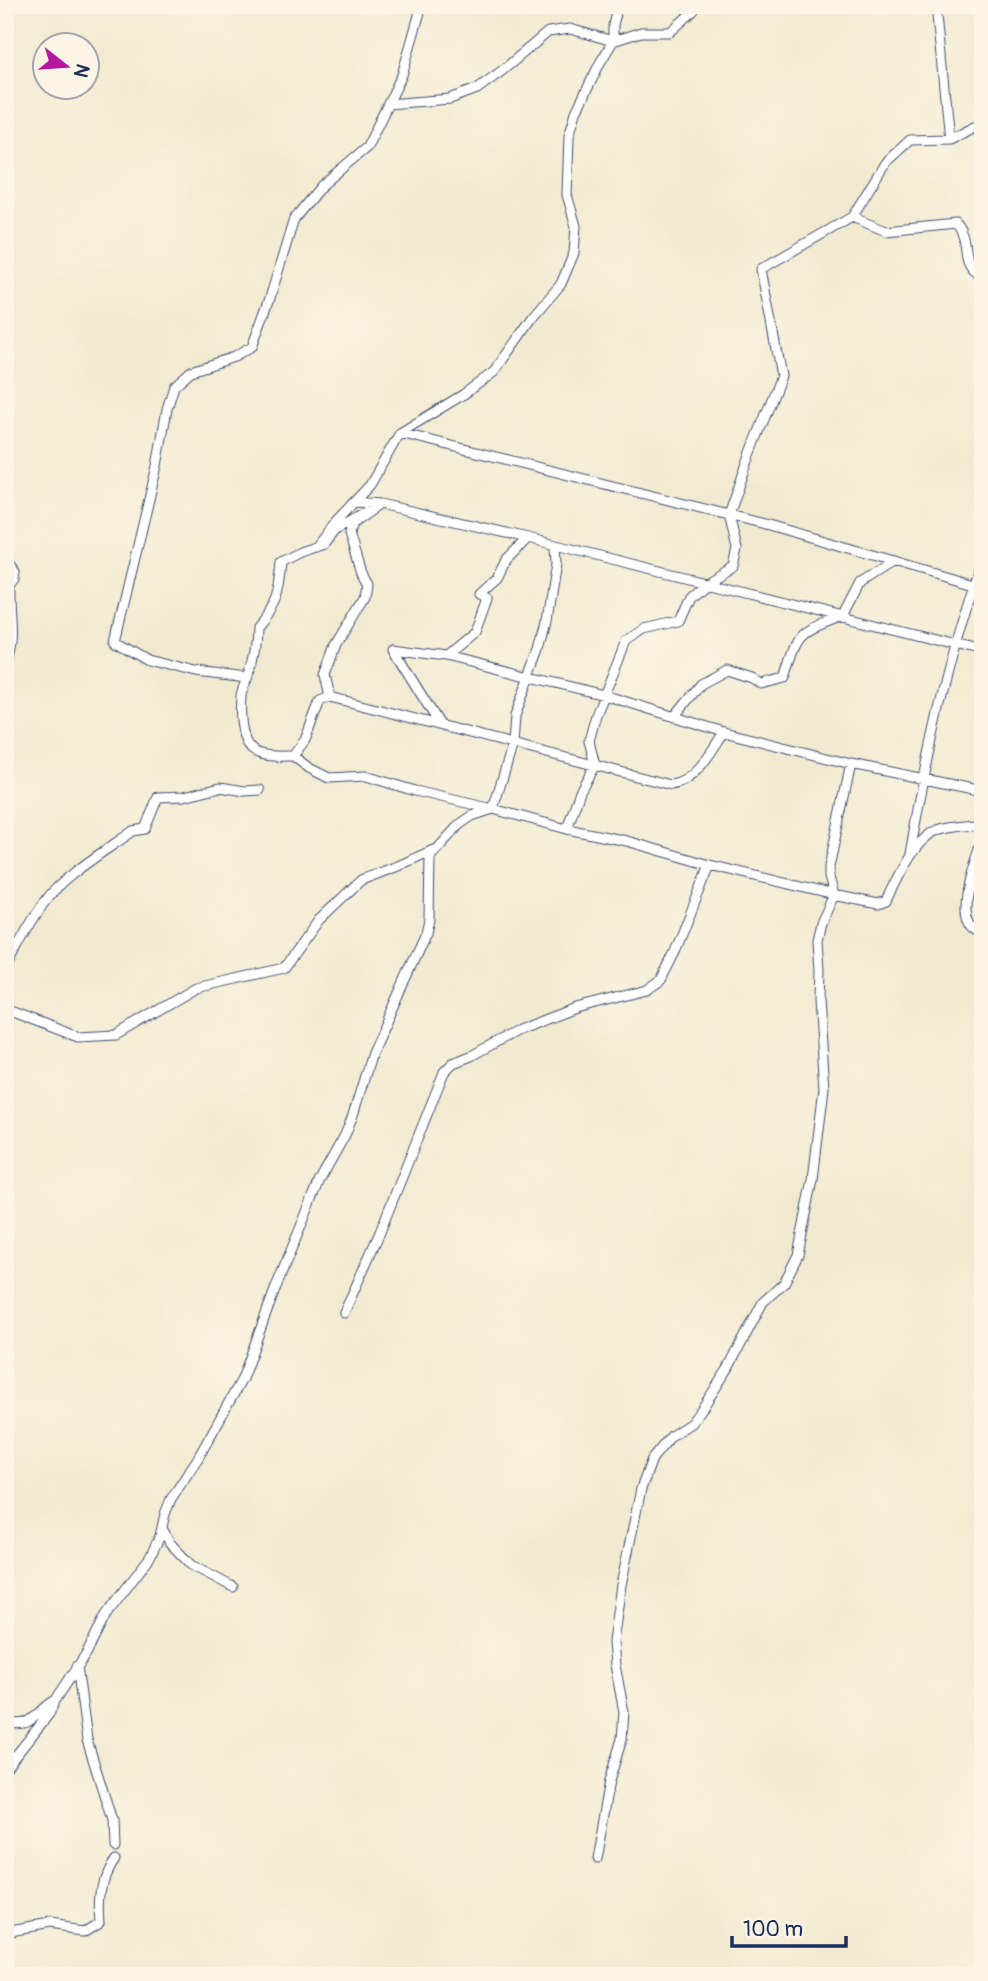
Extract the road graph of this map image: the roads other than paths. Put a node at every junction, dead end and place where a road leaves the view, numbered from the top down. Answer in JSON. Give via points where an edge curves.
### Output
{"nodes":[{"id":1,"x":422,"y":5,"type":"edge"},
{"id":2,"x":618,"y":5,"type":"edge"},
{"id":3,"x":936,"y":5,"type":"edge"},
{"id":4,"x":697,"y":7,"type":"edge"},
{"id":5,"x":613,"y":41,"type":"junction"},
{"id":6,"x":388,"y":104,"type":"junction"},
{"id":7,"x":983,"y":126,"type":"edge"},
{"id":8,"x":949,"y":139,"type":"junction"},
{"id":9,"x":852,"y":217,"type":"junction"},
{"id":10,"x":983,"y":278,"type":"edge"},
{"id":11,"x":400,"y":433,"type":"junction"},
{"id":12,"x":354,"y":502,"type":"junction"},
{"id":13,"x":380,"y":504,"type":"junction"},
{"id":14,"x":729,"y":515,"type":"junction"},
{"id":15,"x":528,"y":538,"type":"junction"},
{"id":16,"x":555,"y":545,"type":"junction"},
{"id":17,"x":316,"y":547,"type":"junction"},
{"id":18,"x":983,"y":557,"type":"edge"},
{"id":19,"x":894,"y":561,"type":"junction"},
{"id":20,"x":5,"y":565,"type":"edge"},
{"id":21,"x":705,"y":582,"type":"junction"},
{"id":22,"x":978,"y":586,"type":"edge"},
{"id":23,"x":842,"y":616,"type":"junction"},
{"id":24,"x":956,"y":645,"type":"junction"},
{"id":25,"x":983,"y":652,"type":"edge"},
{"id":26,"x":446,"y":656,"type":"junction"},
{"id":27,"x":5,"y":665,"type":"edge"},
{"id":28,"x":530,"y":677,"type":"junction"},
{"id":29,"x":247,"y":678,"type":"junction"},
{"id":30,"x":604,"y":695,"type":"junction"},
{"id":31,"x":330,"y":698,"type":"junction"},
{"id":32,"x":674,"y":718,"type":"junction"},
{"id":33,"x":440,"y":725,"type":"junction"},
{"id":34,"x":724,"y":732,"type":"junction"},
{"id":35,"x":513,"y":744,"type":"junction"},
{"id":36,"x":293,"y":756,"type":"junction"},
{"id":37,"x":852,"y":764,"type":"junction"},
{"id":38,"x":595,"y":765,"type":"junction"},
{"id":39,"x":923,"y":779,"type":"junction"},
{"id":40,"x":260,"y":790,"type":"dead end"},
{"id":41,"x":983,"y":791,"type":"edge"},
{"id":42,"x":493,"y":809,"type":"junction"},
{"id":43,"x":983,"y":823,"type":"edge"},
{"id":44,"x":567,"y":829,"type":"junction"},
{"id":45,"x":983,"y":838,"type":"edge"},
{"id":46,"x":438,"y":847,"type":"junction"},
{"id":47,"x":910,"y":856,"type":"junction"},
{"id":48,"x":710,"y":865,"type":"junction"},
{"id":49,"x":834,"y":895,"type":"junction"},
{"id":50,"x":983,"y":934,"type":"edge"},
{"id":51,"x":5,"y":937,"type":"edge"},
{"id":52,"x":17,"y":947,"type":"junction"},
{"id":53,"x":5,"y":970,"type":"edge"},
{"id":54,"x":5,"y":1009,"type":"edge"},
{"id":55,"x":344,"y":1313,"type":"dead end"},
{"id":56,"x":162,"y":1528,"type":"junction"},
{"id":57,"x":233,"y":1587,"type":"dead end"},
{"id":58,"x":78,"y":1666,"type":"junction"},
{"id":59,"x":55,"y":1701,"type":"junction"},
{"id":60,"x":5,"y":1722,"type":"edge"},
{"id":61,"x":5,"y":1769,"type":"edge"},
{"id":62,"x":113,"y":1845,"type":"dead end"},
{"id":63,"x":114,"y":1858,"type":"dead end"},
{"id":64,"x":595,"y":1859,"type":"dead end"},
{"id":65,"x":5,"y":1934,"type":"edge"}],
"edges":[{"from":1,"to":6,"type":"street","via":[[402,75]]},
{"from":2,"to":5,"type":"street"},
{"from":3,"to":8,"type":"street"},
{"from":4,"to":5,"type":"street","via":[[670,32],[641,32]]},
{"from":5,"to":6,"type":"street","via":[[570,29],[548,32],[477,89],[450,99]]},
{"from":5,"to":11,"type":"street","via":[[576,112],[569,136],[567,195],[576,226],[574,253],[561,284],[494,372]]},
{"from":6,"to":29,"type":"street","via":[[367,147],[321,186],[294,219],[252,347],[191,371],[174,386],[167,409],[158,466],[115,641],[147,660]]},
{"from":7,"to":8,"type":"street","via":[[975,125]]},
{"from":8,"to":9,"type":"street","via":[[910,140],[885,163]]},
{"from":9,"to":10,"type":"street","via":[[886,230],[956,224],[971,270]]},
{"from":9,"to":14,"type":"street","via":[[761,269],[781,376]]},
{"from":11,"to":12,"type":"street","via":[[370,485]]},
{"from":11,"to":14,"type":"street"},
{"from":12,"to":13,"type":"street"},
{"from":12,"to":17,"type":"street"},
{"from":13,"to":15,"type":"street"},
{"from":13,"to":17,"type":"street","via":[[335,530]]},
{"from":13,"to":31,"type":"street","via":[[352,524],[349,534],[367,584],[365,597],[336,645],[325,675]]},
{"from":14,"to":19,"type":"street"},
{"from":14,"to":21,"type":"street","via":[[737,549],[733,566]]},
{"from":15,"to":16,"type":"street"},
{"from":15,"to":26,"type":"street","via":[[479,594],[486,598],[475,632]]},
{"from":16,"to":21,"type":"street"},
{"from":16,"to":28,"type":"street","via":[[553,589]]},
{"from":17,"to":29,"type":"street","via":[[281,562],[277,598],[256,628]]},
{"from":18,"to":22,"type":"street"},
{"from":19,"to":22,"type":"street"},
{"from":19,"to":23,"type":"street","via":[[860,583]]},
{"from":20,"to":27,"type":"street","via":[[15,572],[9,585],[11,640]]},
{"from":21,"to":23,"type":"street"},
{"from":21,"to":30,"type":"street","via":[[690,596],[678,621],[644,629],[626,641]]},
{"from":22,"to":24,"type":"street"},
{"from":23,"to":24,"type":"street"},
{"from":23,"to":32,"type":"street","via":[[808,629],[796,642],[785,678],[761,684],[727,670],[701,684]]},
{"from":24,"to":25,"type":"street"},
{"from":24,"to":39,"type":"street"},
{"from":26,"to":28,"type":"street"},
{"from":26,"to":33,"type":"street","via":[[393,649]]},
{"from":28,"to":30,"type":"street"},
{"from":28,"to":35,"type":"street","via":[[515,716]]},
{"from":29,"to":36,"type":"street","via":[[241,695],[246,744],[270,756]]},
{"from":30,"to":32,"type":"street"},
{"from":30,"to":38,"type":"street","via":[[589,741]]},
{"from":31,"to":33,"type":"street"},
{"from":31,"to":36,"type":"street","via":[[320,701],[305,740]]},
{"from":32,"to":34,"type":"street"},
{"from":33,"to":35,"type":"street"},
{"from":34,"to":37,"type":"street"},
{"from":34,"to":38,"type":"street","via":[[699,767],[680,783],[662,783]]},
{"from":35,"to":38,"type":"street"},
{"from":35,"to":42,"type":"street"},
{"from":36,"to":42,"type":"street","via":[[329,778],[366,776]]},
{"from":37,"to":39,"type":"street"},
{"from":37,"to":49,"type":"street","via":[[829,867]]},
{"from":38,"to":44,"type":"street"},
{"from":39,"to":41,"type":"street"},
{"from":39,"to":47,"type":"street"},
{"from":40,"to":52,"type":"street","via":[[220,787],[158,797],[145,829],[133,831],[48,897]]},
{"from":42,"to":44,"type":"street"},
{"from":42,"to":46,"type":"street","via":[[472,816]]},
{"from":43,"to":47,"type":"street","via":[[937,830]]},
{"from":44,"to":48,"type":"street"},
{"from":45,"to":50,"type":"street","via":[[965,905],[971,927]]},
{"from":46,"to":54,"type":"street","via":[[361,880],[319,920],[284,968],[196,988],[116,1035],[78,1037]]},
{"from":46,"to":56,"type":"street","via":[[430,857],[426,933],[372,1053],[349,1125],[320,1180],[242,1379],[171,1500]]},
{"from":47,"to":49,"type":"street","via":[[886,901]]},
{"from":48,"to":49,"type":"street"},
{"from":48,"to":55,"type":"street","via":[[661,980],[647,989],[575,1008],[518,1030],[444,1072]]},
{"from":49,"to":64,"type":"street","via":[[817,940],[824,1088],[799,1255],[785,1283],[763,1302],[703,1407],[652,1459],[641,1489],[613,1642],[624,1713],[622,1739]]},
{"from":51,"to":52,"type":"street"},
{"from":52,"to":53,"type":"street"},
{"from":56,"to":57,"type":"street","via":[[191,1565]]},
{"from":56,"to":58,"type":"street","via":[[150,1558],[106,1615]]},
{"from":58,"to":59,"type":"street"},
{"from":58,"to":62,"type":"street","via":[[87,1740],[111,1820]]},
{"from":59,"to":60,"type":"street","via":[[30,1722]]},
{"from":59,"to":61,"type":"street"},
{"from":63,"to":65,"type":"street","via":[[99,1896],[101,1921],[85,1931],[50,1926]]}]}
